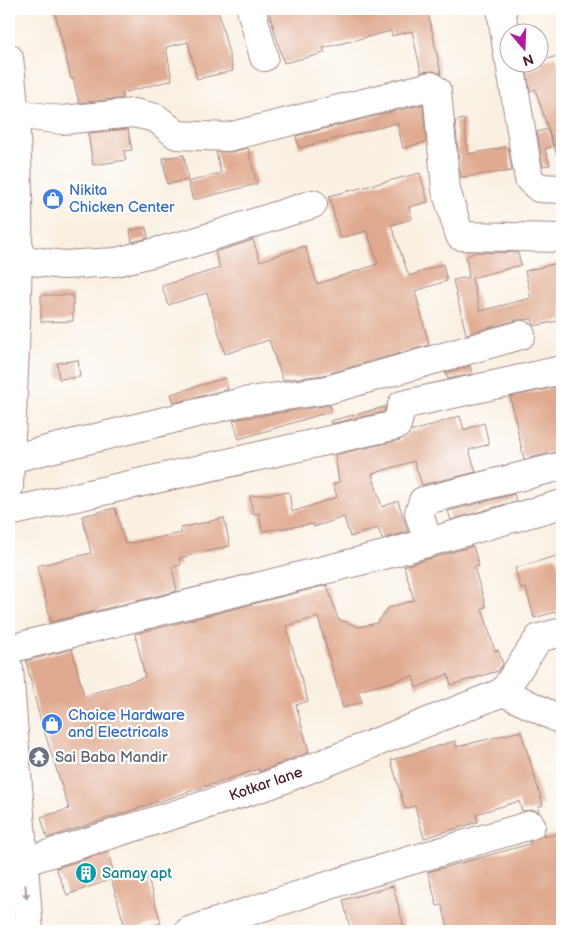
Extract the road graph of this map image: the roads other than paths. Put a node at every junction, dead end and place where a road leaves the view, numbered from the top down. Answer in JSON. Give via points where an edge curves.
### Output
{"nodes":[{"id":1,"x":251,"y":9,"type":"edge"},
{"id":2,"x":501,"y":9,"type":"edge"},
{"id":3,"x":503,"y":22,"type":"edge"},
{"id":4,"x":264,"y":57,"type":"dead end"},
{"id":5,"x":9,"y":58,"type":"edge"},
{"id":6,"x":512,"y":72,"type":"edge"},
{"id":7,"x":16,"y":114,"type":"junction"},
{"id":8,"x":562,"y":189,"type":"edge"},
{"id":9,"x":313,"y":204,"type":"dead end"},
{"id":10,"x":562,"y":238,"type":"edge"},
{"id":11,"x":13,"y":258,"type":"edge"},
{"id":12,"x":522,"y":335,"type":"dead end"},
{"id":13,"x":562,"y":370,"type":"edge"},
{"id":14,"x":10,"y":411,"type":"edge"},
{"id":15,"x":10,"y":459,"type":"edge"},
{"id":16,"x":562,"y":466,"type":"edge"},
{"id":17,"x":9,"y":487,"type":"edge"},
{"id":18,"x":562,"y":504,"type":"edge"},
{"id":19,"x":9,"y":512,"type":"edge"},
{"id":20,"x":428,"y":543,"type":"junction"},
{"id":21,"x":562,"y":632,"type":"edge"},
{"id":22,"x":9,"y":649,"type":"edge"},
{"id":23,"x":9,"y":669,"type":"edge"},
{"id":24,"x":503,"y":692,"type":"junction"},
{"id":25,"x":562,"y":718,"type":"edge"},
{"id":26,"x":531,"y":825,"type":"dead end"},
{"id":27,"x":16,"y":862,"type":"edge"},
{"id":28,"x":29,"y":931,"type":"edge"},
{"id":29,"x":189,"y":931,"type":"edge"}],
"edges":[{"from":1,"to":4,"type":"street"},
{"from":2,"to":3,"type":"street"},
{"from":5,"to":7,"type":"street"},
{"from":6,"to":8,"type":"street","via":[[529,179],[539,188]]},
{"from":7,"to":10,"type":"street","via":[[62,120],[134,113],[156,118],[177,135],[228,137],[431,86],[437,91],[446,190],[460,236]]},
{"from":7,"to":11,"type":"street","via":[[19,193]]},
{"from":9,"to":11,"type":"street","via":[[116,262],[63,265]]},
{"from":11,"to":14,"type":"street"},
{"from":12,"to":15,"type":"street","via":[[327,390],[242,402]]},
{"from":13,"to":19,"type":"street","via":[[402,405],[397,426]]},
{"from":14,"to":15,"type":"street"},
{"from":15,"to":17,"type":"street"},
{"from":16,"to":20,"type":"street","via":[[423,501],[419,513]]},
{"from":18,"to":20,"type":"street"},
{"from":20,"to":22,"type":"street"},
{"from":21,"to":24,"type":"street","via":[[539,638]]},
{"from":23,"to":27,"type":"street"},
{"from":24,"to":25,"type":"street"},
{"from":24,"to":27,"type":"street","name":"Kotkar lane","via":[[269,785]]},
{"from":26,"to":29,"type":"street","via":[[358,876]]},
{"from":27,"to":28,"type":"street","one_way":true}]}
